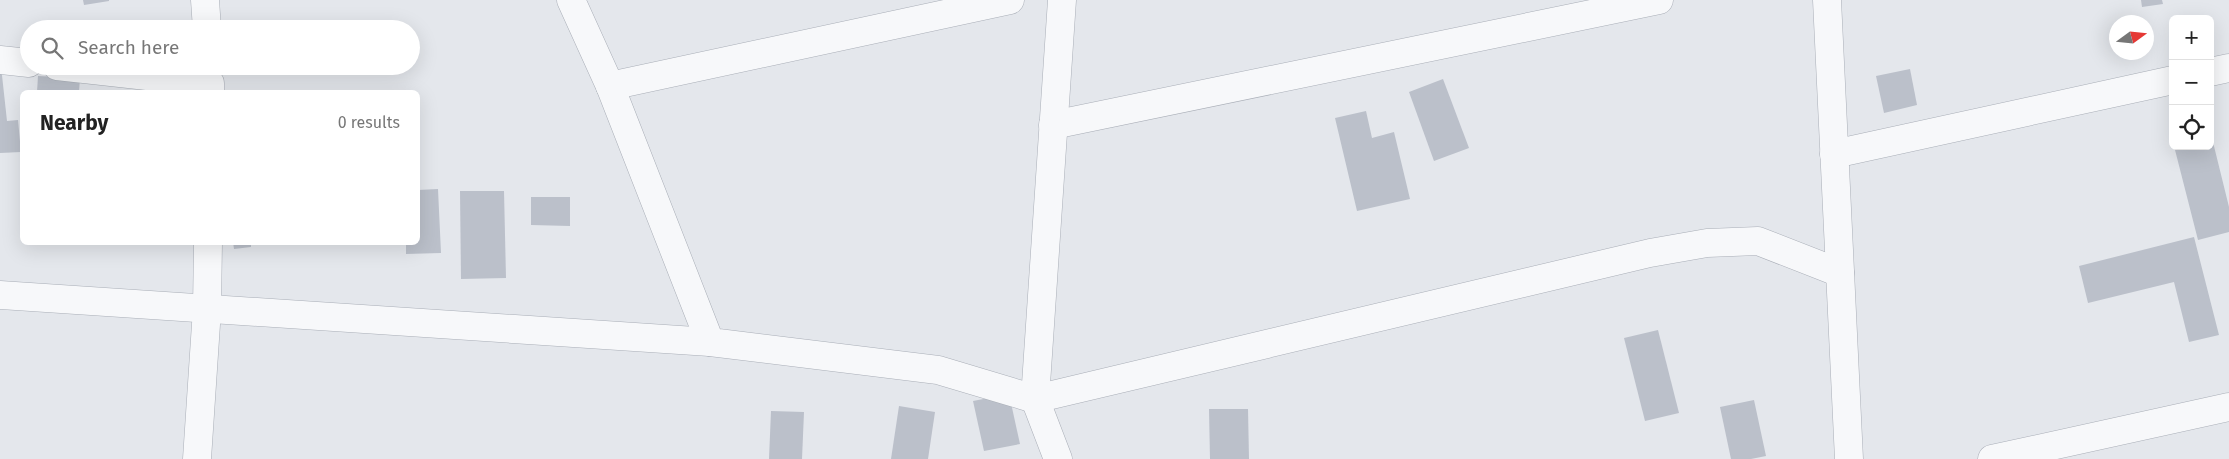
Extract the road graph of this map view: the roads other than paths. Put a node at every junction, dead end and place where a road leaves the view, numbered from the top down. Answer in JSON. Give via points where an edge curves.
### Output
{"nodes":[{"id":1,"x":205,"y":0,"type":"edge"},
{"id":2,"x":571,"y":0,"type":"edge"},
{"id":3,"x":1010,"y":0,"type":"edge"},
{"id":4,"x":1062,"y":0,"type":"edge"},
{"id":5,"x":1659,"y":0,"type":"edge"},
{"id":6,"x":1827,"y":0,"type":"edge"},
{"id":7,"x":206,"y":20,"type":"edge"},
{"id":8,"x":0,"y":60,"type":"edge"},
{"id":9,"x":20,"y":62,"type":"edge"},
{"id":10,"x":2229,"y":68,"type":"edge"},
{"id":11,"x":2214,"y":71,"type":"edge"},
{"id":12,"x":155,"y":75,"type":"edge"},
{"id":13,"x":210,"y":80,"type":"edge"},
{"id":14,"x":2169,"y":81,"type":"edge"},
{"id":15,"x":610,"y":86,"type":"junction"},
{"id":16,"x":1053,"y":125,"type":"junction"},
{"id":17,"x":1834,"y":154,"type":"junction"},
{"id":18,"x":208,"y":245,"type":"edge"},
{"id":19,"x":1840,"y":273,"type":"junction"},
{"id":20,"x":0,"y":295,"type":"edge"},
{"id":21,"x":208,"y":309,"type":"junction"},
{"id":22,"x":710,"y":342,"type":"junction"},
{"id":23,"x":1035,"y":399,"type":"junction"},
{"id":24,"x":2229,"y":407,"type":"edge"},
{"id":25,"x":197,"y":459,"type":"edge"},
{"id":26,"x":1058,"y":459,"type":"edge"},
{"id":27,"x":1849,"y":459,"type":"edge"},
{"id":28,"x":1992,"y":459,"type":"edge"}],
"edges":[{"from":1,"to":7,"type":"street"},
{"from":2,"to":15,"type":"street"},
{"from":3,"to":15,"type":"street"},
{"from":4,"to":16,"type":"street"},
{"from":5,"to":16,"type":"street"},
{"from":6,"to":17,"type":"street"},
{"from":8,"to":9,"type":"street"},
{"from":10,"to":11,"type":"street"},
{"from":12,"to":13,"type":"street"},
{"from":14,"to":17,"type":"street"},
{"from":15,"to":22,"type":"street"},
{"from":16,"to":23,"type":"street"},
{"from":17,"to":19,"type":"street"},
{"from":18,"to":21,"type":"street"},
{"from":19,"to":23,"type":"street","via":[[1758,241],[1707,243],[1650,253]]},
{"from":19,"to":27,"type":"street"},
{"from":20,"to":21,"type":"street"},
{"from":21,"to":22,"type":"street"},
{"from":21,"to":25,"type":"street"},
{"from":22,"to":23,"type":"street","via":[[938,370]]},
{"from":23,"to":26,"type":"street"},
{"from":24,"to":28,"type":"street"}]}
